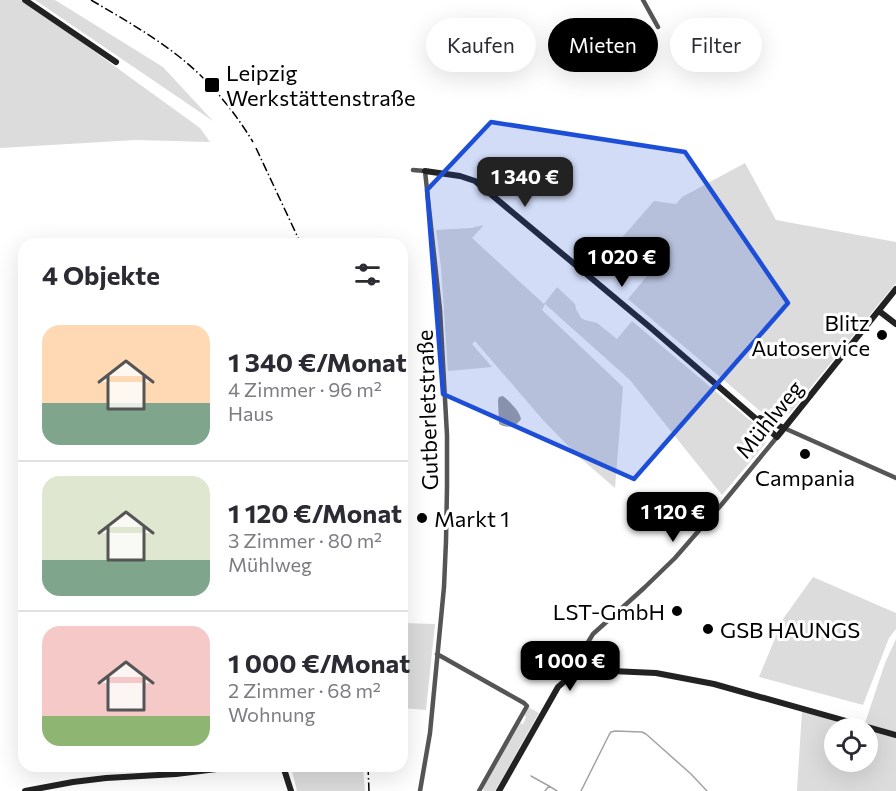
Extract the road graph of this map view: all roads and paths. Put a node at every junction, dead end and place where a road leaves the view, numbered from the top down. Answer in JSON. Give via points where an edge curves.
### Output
{"nodes":[{"id":1,"x":25,"y":0,"type":"edge"},
{"id":2,"x":643,"y":0,"type":"edge"},
{"id":3,"x":653,"y":18,"type":"edge"},
{"id":4,"x":116,"y":62,"type":"dead end"},
{"id":5,"x":413,"y":170,"type":"dead end"},
{"id":6,"x":425,"y":171,"type":"junction"},
{"id":7,"x":896,"y":289,"type":"edge"},
{"id":8,"x":879,"y":311,"type":"junction"},
{"id":9,"x":896,"y":324,"type":"edge"},
{"id":10,"x":748,"y":411,"type":"junction"},
{"id":11,"x":784,"y":428,"type":"junction"},
{"id":12,"x":777,"y":436,"type":"junction"},
{"id":13,"x":896,"y":478,"type":"edge"},
{"id":14,"x":437,"y":654,"type":"junction"},
{"id":15,"x":587,"y":670,"type":"junction"},
{"id":16,"x":896,"y":735,"type":"edge"},
{"id":17,"x":196,"y":772,"type":"edge"},
{"id":18,"x":285,"y":772,"type":"edge"},
{"id":19,"x":25,"y":791,"type":"edge"},
{"id":20,"x":291,"y":791,"type":"edge"},
{"id":21,"x":420,"y":791,"type":"edge"},
{"id":22,"x":479,"y":791,"type":"edge"},
{"id":23,"x":499,"y":791,"type":"edge"}],
"edges":[{"from":1,"to":4,"type":"street"},
{"from":2,"to":3,"type":"street"},
{"from":5,"to":6,"type":"street"},
{"from":6,"to":10,"type":"street","via":[[475,181]]},
{"from":6,"to":14,"type":"street","name":"Gutberletstraße","via":[[440,310],[447,435],[446,564]]},
{"from":7,"to":8,"type":"street","name":"Mühlweg"},
{"from":8,"to":9,"type":"street"},
{"from":8,"to":11,"type":"street","name":"Mühlweg"},
{"from":10,"to":11,"type":"street"},
{"from":10,"to":12,"type":"street"},
{"from":11,"to":12,"type":"street","name":"Mühlweg"},
{"from":11,"to":13,"type":"street"},
{"from":12,"to":15,"type":"street","name":"Mühlweg","via":[[675,558],[593,634],[588,642]]},
{"from":14,"to":21,"type":"street","name":"Gutberletstraße"},
{"from":14,"to":22,"type":"street","via":[[526,706]]},
{"from":15,"to":16,"type":"street","via":[[656,673],[714,684]]},
{"from":15,"to":23,"type":"street","via":[[558,687]]},
{"from":17,"to":19,"type":"street","via":[[95,779]]},
{"from":18,"to":20,"type":"street"}]}
